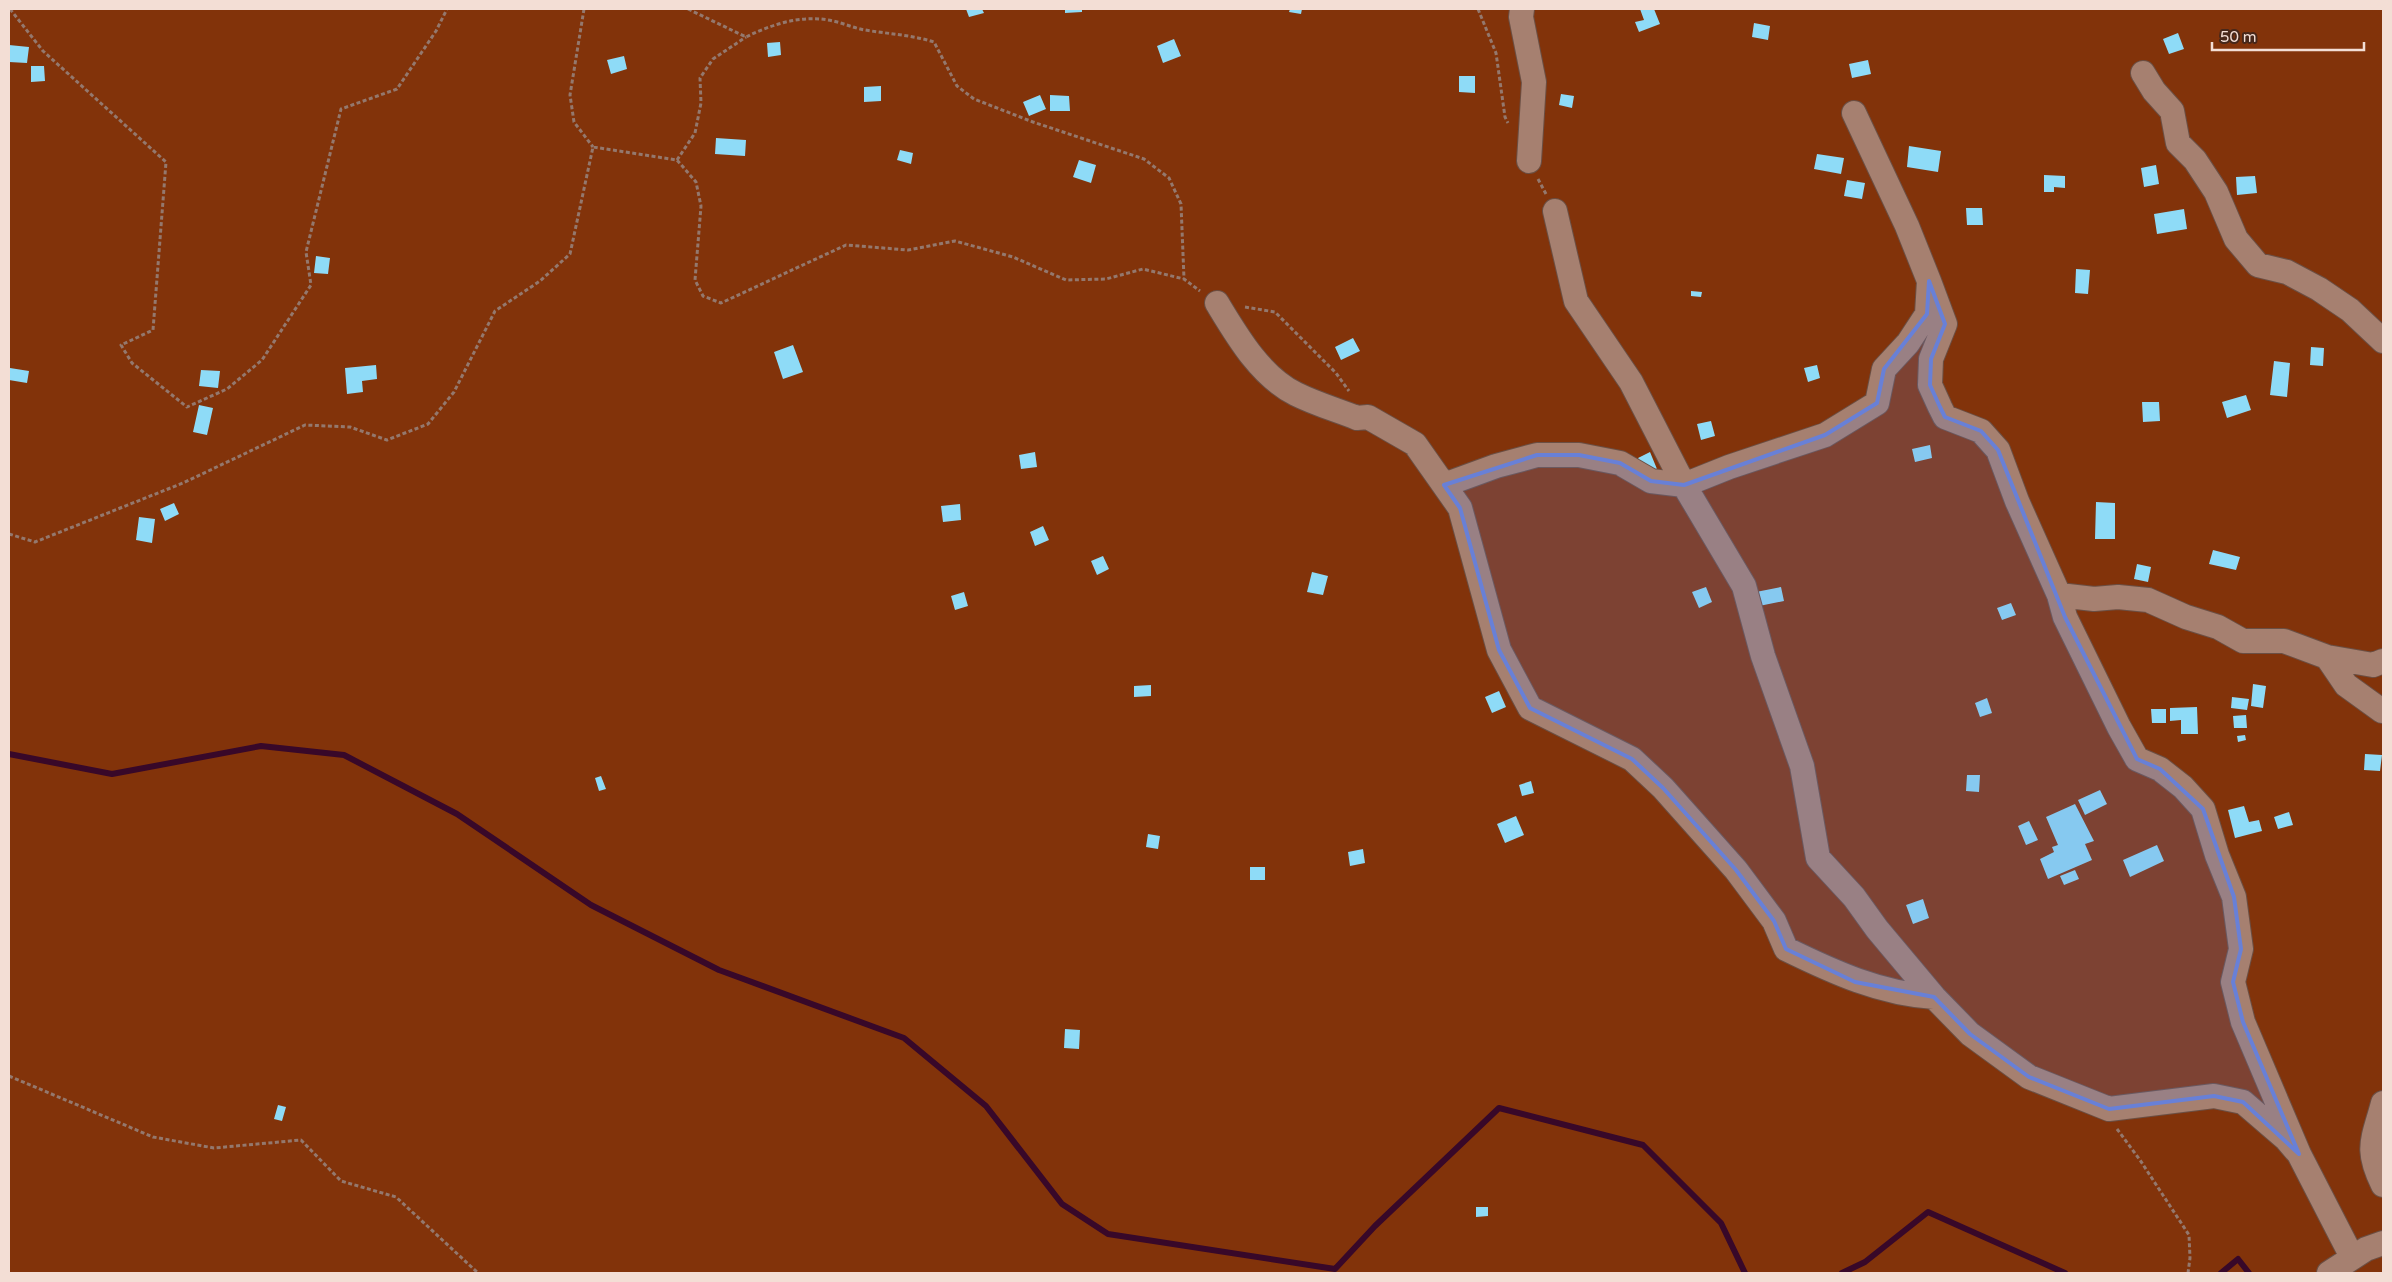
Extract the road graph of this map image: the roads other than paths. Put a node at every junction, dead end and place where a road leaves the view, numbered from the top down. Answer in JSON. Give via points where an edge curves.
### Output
{"nodes":[{"id":1,"x":1522,"y":9,"type":"edge"},
{"id":2,"x":2143,"y":73,"type":"dead end"},
{"id":3,"x":1854,"y":113,"type":"dead end"},
{"id":4,"x":1529,"y":161,"type":"dead end"},
{"id":5,"x":1555,"y":211,"type":"dead end"},
{"id":6,"x":1929,"y":281,"type":"junction"},
{"id":7,"x":1217,"y":303,"type":"road end"},
{"id":8,"x":2383,"y":342,"type":"edge"},
{"id":9,"x":1684,"y":485,"type":"junction"},
{"id":10,"x":1444,"y":486,"type":"junction"},
{"id":11,"x":2059,"y":594,"type":"junction"},
{"id":12,"x":2327,"y":657,"type":"junction"},
{"id":13,"x":2383,"y":661,"type":"edge"},
{"id":14,"x":2382,"y":711,"type":"edge"},
{"id":15,"x":1934,"y":997,"type":"junction"},
{"id":16,"x":2383,"y":1103,"type":"edge"},
{"id":17,"x":2298,"y":1154,"type":"junction"},
{"id":18,"x":2383,"y":1185,"type":"edge"},
{"id":19,"x":2383,"y":1243,"type":"edge"},
{"id":20,"x":2352,"y":1258,"type":"junction"},
{"id":21,"x":2328,"y":1273,"type":"edge"}],
"edges":[{"from":1,"to":4,"type":"street","via":[[1534,82]]},
{"from":2,"to":8,"type":"street","via":[[2172,110],[2178,143],[2195,160],[2216,192],[2236,239],[2258,265],[2287,272],[2319,289],[2350,310]]},
{"from":3,"to":6,"type":"street"},
{"from":5,"to":9,"type":"street","via":[[1576,301],[1631,382]]},
{"from":6,"to":9,"type":"street","via":[[1928,314],[1884,369],[1876,403],[1825,435]]},
{"from":6,"to":11,"type":"street","via":[[1945,324],[1931,359],[1930,385],[1945,417],[1980,431],[1998,450]]},
{"from":7,"to":10,"type":"street","via":[[1235,333],[1268,375],[1296,394],[1357,418],[1368,417],[1415,444]]},
{"from":9,"to":10,"type":"street","via":[[1650,481],[1620,463],[1579,455],[1537,455],[1496,466]]},
{"from":9,"to":15,"type":"street","via":[[1744,586],[1763,656],[1802,766],[1818,858],[1854,897]]},
{"from":10,"to":15,"type":"street","via":[[1460,508],[1499,650],[1530,708],[1632,759],[1663,788],[1736,870],[1774,921],[1786,949],[1855,982]]},
{"from":11,"to":12,"type":"street","via":[[2094,599],[2118,596],[2148,600],[2218,627],[2243,641],[2284,641]]},
{"from":11,"to":17,"type":"street","via":[[2065,617],[2137,760],[2160,769],[2203,808],[2234,897],[2241,948],[2233,982],[2243,1022]]},
{"from":12,"to":13,"type":"street","via":[[2373,665]]},
{"from":12,"to":14,"type":"street","via":[[2346,685]]},
{"from":15,"to":17,"type":"street","via":[[1970,1034],[2028,1077],[2109,1109],[2214,1096],[2243,1102],[2286,1139]]},
{"from":16,"to":18,"type":"street","via":[[2371,1146],[2373,1163]]},
{"from":17,"to":20,"type":"street"},
{"from":19,"to":20,"type":"street"},
{"from":20,"to":21,"type":"street"}]}
